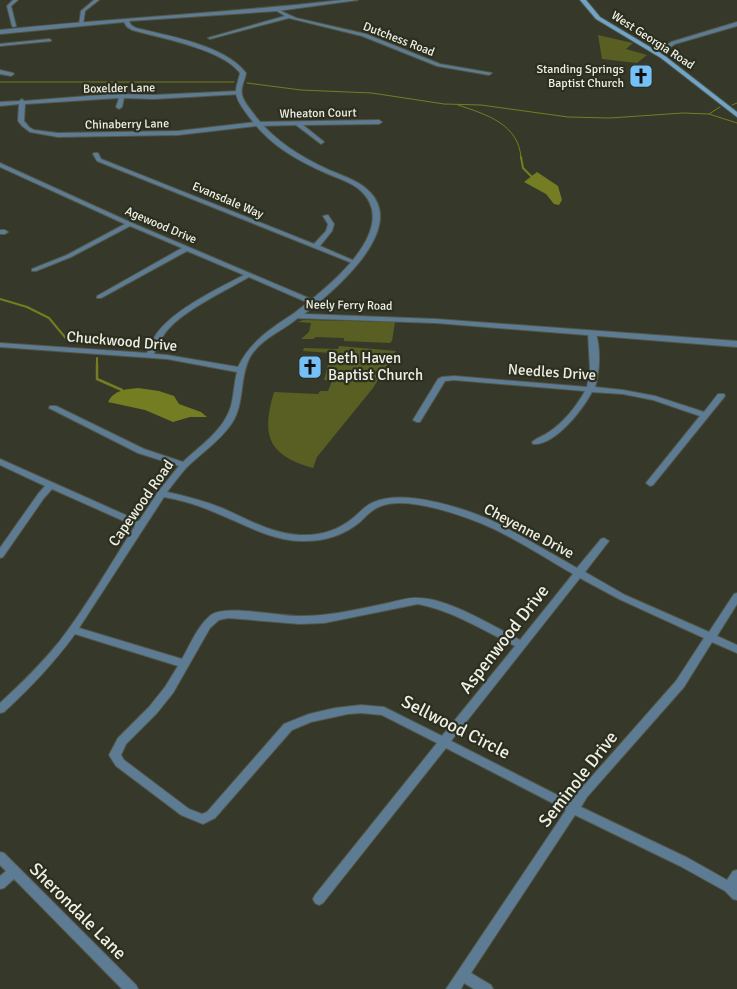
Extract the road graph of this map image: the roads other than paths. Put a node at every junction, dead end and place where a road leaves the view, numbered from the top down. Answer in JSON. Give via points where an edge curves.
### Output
{"nodes":[{"id":1,"x":16,"y":0,"type":"edge"},
{"id":2,"x":96,"y":0,"type":"edge"},
{"id":3,"x":355,"y":0,"type":"edge"},
{"id":4,"x":583,"y":0,"type":"edge"},
{"id":5,"x":277,"y":9,"type":"junction"},
{"id":6,"x":287,"y":16,"type":"junction"},
{"id":7,"x":126,"y":20,"type":"junction"},
{"id":8,"x":81,"y":24,"type":"junction"},
{"id":9,"x":737,"y":24,"type":"edge"},
{"id":10,"x":14,"y":26,"type":"dead end"},
{"id":11,"x":0,"y":32,"type":"edge"},
{"id":12,"x":210,"y":38,"type":"dead end"},
{"id":13,"x":49,"y":40,"type":"dead end"},
{"id":14,"x":0,"y":45,"type":"edge"},
{"id":15,"x":657,"y":54,"type":"junction"},
{"id":16,"x":0,"y":72,"type":"edge"},
{"id":17,"x":489,"y":73,"type":"dead end"},
{"id":18,"x":11,"y":74,"type":"dead end"},
{"id":19,"x":238,"y":93,"type":"junction"},
{"id":20,"x":122,"y":96,"type":"junction"},
{"id":21,"x":22,"y":101,"type":"junction"},
{"id":22,"x":0,"y":104,"type":"edge"},
{"id":23,"x":119,"y":107,"type":"dead end"},
{"id":24,"x":737,"y":115,"type":"edge"},
{"id":25,"x":379,"y":122,"type":"dead end"},
{"id":26,"x":297,"y":123,"type":"junction"},
{"id":27,"x":257,"y":124,"type":"junction"},
{"id":28,"x":321,"y":142,"type":"dead end"},
{"id":29,"x":96,"y":154,"type":"dead end"},
{"id":30,"x":0,"y":165,"type":"edge"},
{"id":31,"x":326,"y":216,"type":"dead end"},
{"id":32,"x":130,"y":224,"type":"junction"},
{"id":33,"x":314,"y":247,"type":"junction"},
{"id":34,"x":187,"y":248,"type":"junction"},
{"id":35,"x":354,"y":262,"type":"junction"},
{"id":36,"x":34,"y":270,"type":"dead end"},
{"id":37,"x":248,"y":275,"type":"junction"},
{"id":38,"x":99,"y":297,"type":"dead end"},
{"id":39,"x":314,"y":302,"type":"junction"},
{"id":40,"x":296,"y":316,"type":"junction"},
{"id":41,"x":592,"y":333,"type":"junction"},
{"id":42,"x":737,"y":344,"type":"edge"},
{"id":43,"x":0,"y":345,"type":"edge"},
{"id":44,"x":150,"y":356,"type":"junction"},
{"id":45,"x":241,"y":370,"type":"junction"},
{"id":46,"x":590,"y":388,"type":"junction"},
{"id":47,"x":721,"y":396,"type":"dead end"},
{"id":48,"x":53,"y":408,"type":"dead end"},
{"id":49,"x":705,"y":415,"type":"junction"},
{"id":50,"x":417,"y":420,"type":"dead end"},
{"id":51,"x":536,"y":442,"type":"dead end"},
{"id":52,"x":0,"y":462,"type":"edge"},
{"id":53,"x":185,"y":465,"type":"junction"},
{"id":54,"x":650,"y":483,"type":"dead end"},
{"id":55,"x":50,"y":486,"type":"junction"},
{"id":56,"x":161,"y":494,"type":"junction"},
{"id":57,"x":140,"y":525,"type":"junction"},
{"id":58,"x":604,"y":541,"type":"dead end"},
{"id":59,"x":0,"y":555,"type":"edge"},
{"id":60,"x":579,"y":573,"type":"junction"},
{"id":61,"x":737,"y":596,"type":"edge"},
{"id":62,"x":72,"y":630,"type":"junction"},
{"id":63,"x":710,"y":637,"type":"junction"},
{"id":64,"x":521,"y":645,"type":"junction"},
{"id":65,"x":737,"y":649,"type":"edge"},
{"id":66,"x":185,"y":664,"type":"junction"},
{"id":67,"x":0,"y":710,"type":"edge"},
{"id":68,"x":446,"y":741,"type":"junction"},
{"id":69,"x":573,"y":808,"type":"junction"},
{"id":70,"x":0,"y":858,"type":"edge"},
{"id":71,"x":14,"y":871,"type":"junction"},
{"id":72,"x":737,"y":875,"type":"edge"},
{"id":73,"x":0,"y":884,"type":"edge"},
{"id":74,"x":733,"y":891,"type":"edge"},
{"id":75,"x":319,"y":898,"type":"dead end"},
{"id":76,"x":462,"y":975,"type":"junction"},
{"id":77,"x":131,"y":989,"type":"edge"},
{"id":78,"x":453,"y":989,"type":"edge"},
{"id":79,"x":486,"y":989,"type":"edge"}],
"edges":[{"from":1,"to":10,"type":"street","via":[[9,6]]},
{"from":2,"to":8,"type":"street","via":[[83,11]]},
{"from":3,"to":5,"type":"street"},
{"from":4,"to":15,"type":"main road","name":"West Georgia Road","via":[[598,18]]},
{"from":5,"to":6,"type":"street","name":"Dutchess Road"},
{"from":5,"to":7,"type":"street"},
{"from":6,"to":12,"type":"street"},
{"from":6,"to":17,"type":"street","name":"Dutchess Road","via":[[364,35],[440,66]]},
{"from":7,"to":8,"type":"street"},
{"from":7,"to":19,"type":"street","via":[[134,29],[236,62],[244,75]]},
{"from":8,"to":11,"type":"street"},
{"from":9,"to":15,"type":"street","via":[[674,44]]},
{"from":13,"to":14,"type":"street"},
{"from":15,"to":24,"type":"main road","name":"West Georgia Road"},
{"from":16,"to":18,"type":"street"},
{"from":19,"to":20,"type":"street","name":"Boxelder Lane","via":[[154,98]]},
{"from":19,"to":27,"type":"street","name":"Neely Ferry Road"},
{"from":20,"to":21,"type":"street","name":"Boxelder Lane"},
{"from":20,"to":23,"type":"street"},
{"from":21,"to":22,"type":"street","name":"Boxelder Lane"},
{"from":21,"to":27,"type":"street","name":"Chinaberry Lane","via":[[22,123],[31,130],[46,134],[178,133]]},
{"from":25,"to":26,"type":"street","name":"Wheaton Court"},
{"from":26,"to":27,"type":"street","name":"Wheaton Court"},
{"from":26,"to":28,"type":"street"},
{"from":27,"to":35,"type":"street","name":"Neely Ferry Road","via":[[292,155],[356,184],[370,198],[376,214],[375,231],[370,243]]},
{"from":29,"to":33,"type":"street","name":"Evansdale Way","via":[[99,160]]},
{"from":30,"to":32,"type":"street","name":"Agewood Drive"},
{"from":31,"to":33,"type":"street","via":[[331,224],[329,231]]},
{"from":32,"to":34,"type":"street","name":"Agewood Drive"},
{"from":32,"to":36,"type":"street"},
{"from":33,"to":35,"type":"street","name":"Evansdale Way"},
{"from":34,"to":37,"type":"street","name":"Agewood Drive"},
{"from":34,"to":38,"type":"street"},
{"from":35,"to":39,"type":"street","name":"Neely Ferry Road","via":[[337,283]]},
{"from":37,"to":39,"type":"street","name":"Agewood Drive"},
{"from":37,"to":44,"type":"street","via":[[166,328]]},
{"from":39,"to":40,"type":"street","name":"Neely Ferry Road"},
{"from":40,"to":41,"type":"street","name":"Neely Ferry Road","via":[[420,320]]},
{"from":40,"to":45,"type":"street","name":"Capewood Road","via":[[254,346]]},
{"from":41,"to":42,"type":"street","name":"Neely Ferry Road"},
{"from":41,"to":46,"type":"street","via":[[593,380]]},
{"from":43,"to":44,"type":"street","name":"Chuckwood Drive"},
{"from":44,"to":45,"type":"street","name":"Chuckwood Drive"},
{"from":45,"to":53,"type":"street","name":"Capewood Road","via":[[236,403],[229,420]]},
{"from":46,"to":49,"type":"street","name":"Needles Drive","via":[[644,395]]},
{"from":46,"to":50,"type":"street","name":"Needles Drive","via":[[442,379]]},
{"from":46,"to":51,"type":"street","via":[[580,405],[554,434]]},
{"from":47,"to":49,"type":"street"},
{"from":48,"to":53,"type":"street","via":[[141,451]]},
{"from":49,"to":54,"type":"street"},
{"from":52,"to":55,"type":"street"},
{"from":53,"to":56,"type":"street","name":"Capewood Road"},
{"from":55,"to":57,"type":"street"},
{"from":55,"to":59,"type":"street"},
{"from":56,"to":57,"type":"street","name":"Capewood Road"},
{"from":56,"to":60,"type":"street","name":"Cheyenne Drive","via":[[196,502],[279,535],[300,538],[340,532],[376,504],[404,499],[478,518]]},
{"from":57,"to":62,"type":"street","name":"Capewood Road"},
{"from":58,"to":60,"type":"street","name":"Aspenwood Drive"},
{"from":60,"to":63,"type":"street","name":"Cheyenne Drive","via":[[622,597]]},
{"from":60,"to":64,"type":"street","name":"Aspenwood Drive"},
{"from":61,"to":63,"type":"street","name":"Seminole Drive"},
{"from":62,"to":66,"type":"street"},
{"from":62,"to":67,"type":"street","name":"Capewood Road","via":[[38,673]]},
{"from":63,"to":65,"type":"street","name":"Cheyenne Drive"},
{"from":63,"to":69,"type":"street","name":"Seminole Drive","via":[[680,684],[597,776]]},
{"from":64,"to":66,"type":"street","name":"Sellwood Circle","via":[[456,612],[418,601],[324,619],[219,615],[207,625]]},
{"from":64,"to":68,"type":"street","name":"Aspenwood Drive"},
{"from":66,"to":68,"type":"street","name":"Sellwood Circle","via":[[153,710],[122,741],[116,755],[120,763],[196,818],[211,815],[284,731],[305,719],[376,709]]},
{"from":68,"to":69,"type":"street","name":"Sellwood Circle"},
{"from":68,"to":75,"type":"street","name":"Aspenwood Drive"},
{"from":69,"to":74,"type":"street","name":"Sellwood Circle","via":[[684,862]]},
{"from":69,"to":76,"type":"street","name":"Seminole Drive"},
{"from":70,"to":71,"type":"street","name":"Sherondale Lane"},
{"from":71,"to":73,"type":"street"},
{"from":71,"to":77,"type":"street","name":"Sherondale Lane"},
{"from":72,"to":74,"type":"street"},
{"from":76,"to":78,"type":"street","name":"Seminole Drive"},
{"from":76,"to":79,"type":"street"}]}
